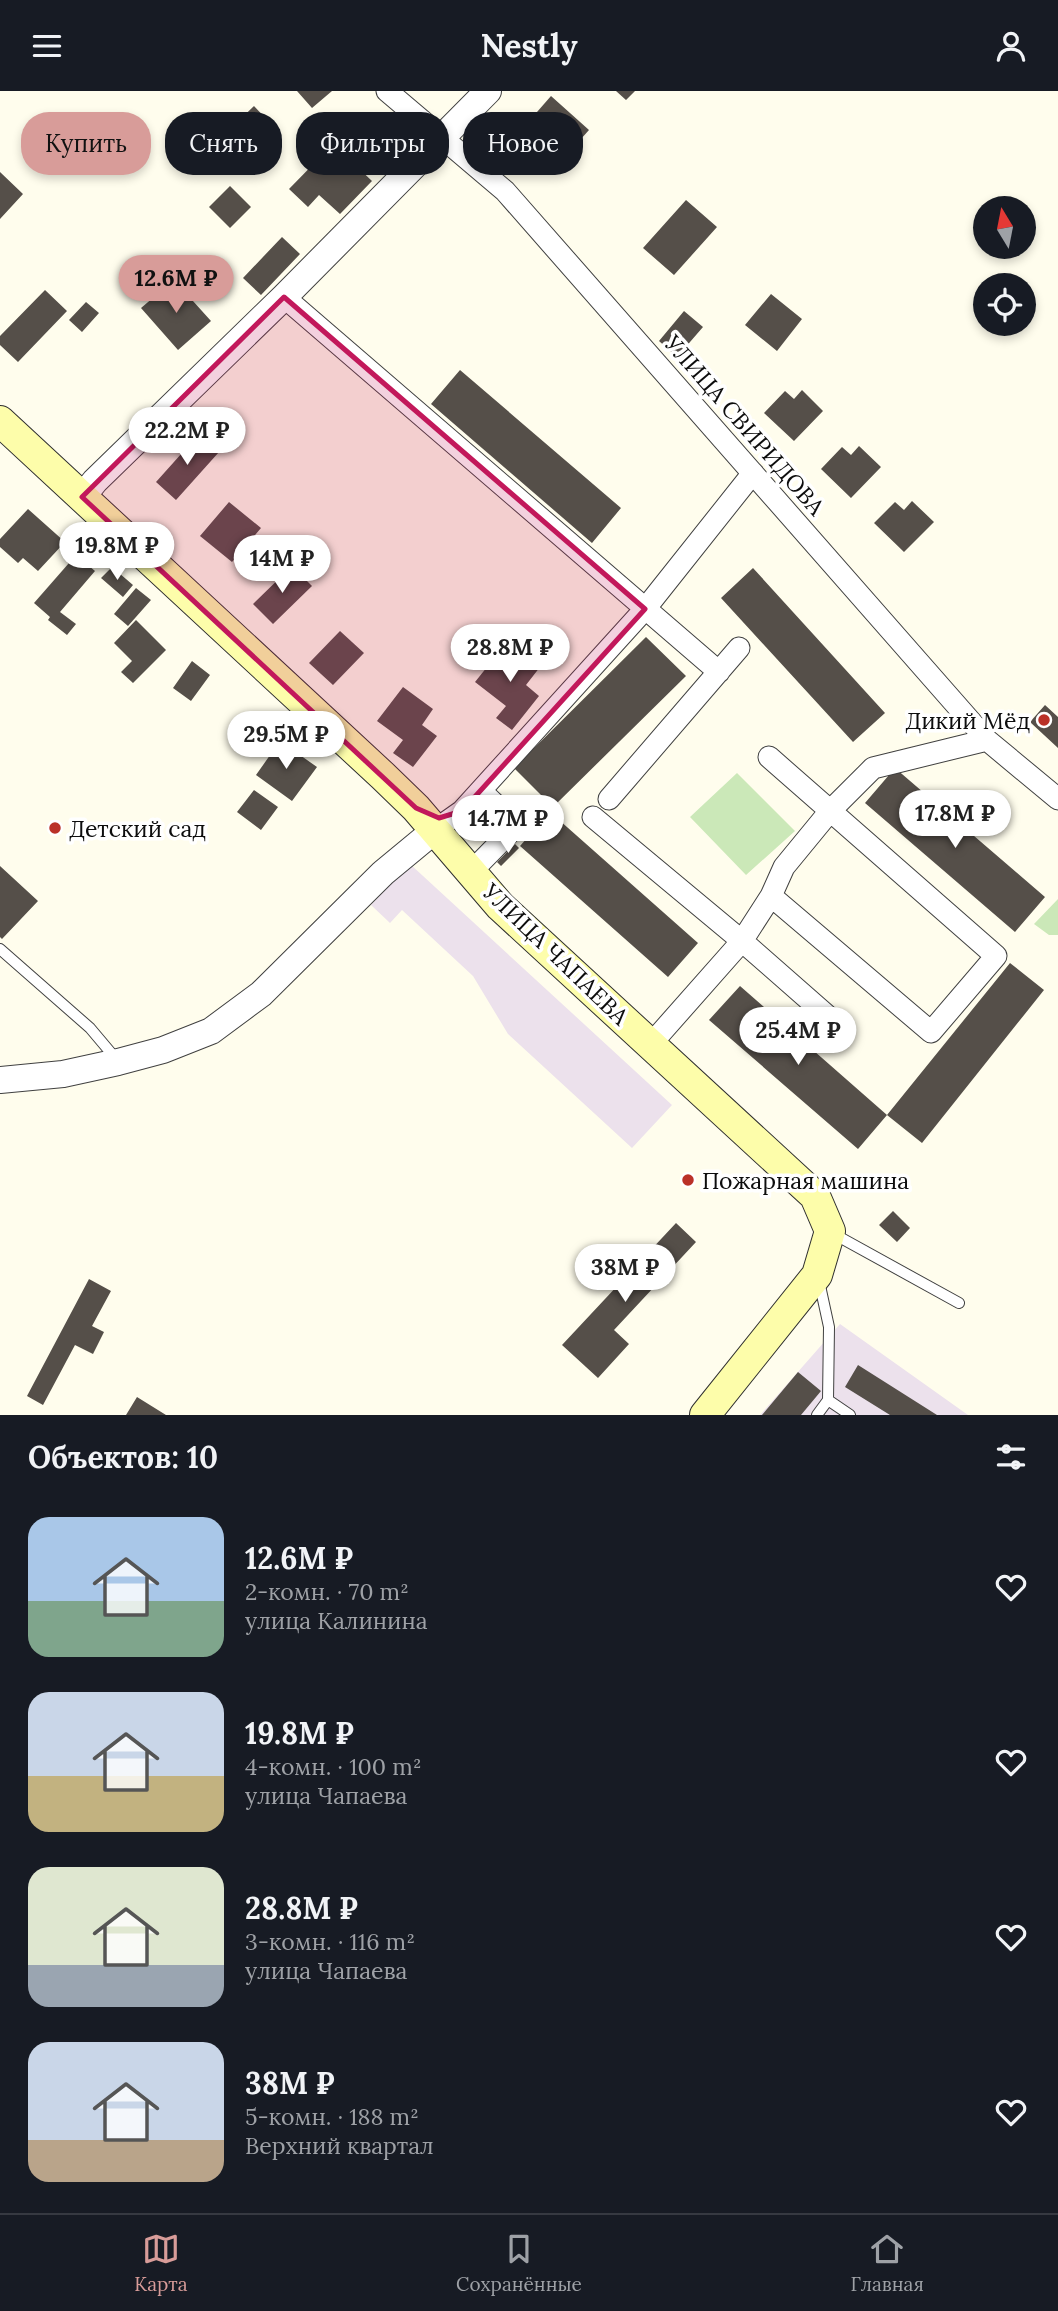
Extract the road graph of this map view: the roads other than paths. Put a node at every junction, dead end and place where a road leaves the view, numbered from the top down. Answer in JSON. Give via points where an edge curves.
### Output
{"nodes":[{"id":1,"x":387,"y":91,"type":"edge"},
{"id":2,"x":488,"y":91,"type":"edge"},
{"id":3,"x":412,"y":112,"type":"edge"},
{"id":4,"x":449,"y":129,"type":"edge"},
{"id":5,"x":449,"y":144,"type":"edge"},
{"id":6,"x":404,"y":175,"type":"edge"},
{"id":7,"x":284,"y":297,"type":"junction"},
{"id":8,"x":0,"y":421,"type":"edge"},
{"id":9,"x":753,"y":474,"type":"junction"},
{"id":10,"x":82,"y":497,"type":"junction"},
{"id":11,"x":645,"y":609,"type":"junction"},
{"id":12,"x":739,"y":648,"type":"dead end"},
{"id":13,"x":719,"y":672,"type":"junction"},
{"id":14,"x":987,"y":740,"type":"junction"},
{"id":15,"x":769,"y":757,"type":"dead end"},
{"id":16,"x":481,"y":791,"type":"junction"},
{"id":17,"x":609,"y":799,"type":"dead end"},
{"id":18,"x":1058,"y":799,"type":"edge"},
{"id":19,"x":462,"y":811,"type":"junction"},
{"id":20,"x":830,"y":811,"type":"junction"},
{"id":21,"x":593,"y":817,"type":"dead end"},
{"id":22,"x":444,"y":840,"type":"junction"},
{"id":23,"x":409,"y":851,"type":"junction"},
{"id":24,"x":771,"y":896,"type":"junction"},
{"id":25,"x":742,"y":941,"type":"junction"},
{"id":26,"x":1,"y":953,"type":"edge"},
{"id":27,"x":840,"y":1027,"type":"dead end"},
{"id":28,"x":651,"y":1044,"type":"junction"},
{"id":29,"x":118,"y":1062,"type":"junction"},
{"id":30,"x":0,"y":1080,"type":"edge"},
{"id":31,"x":830,"y":1231,"type":"junction"},
{"id":32,"x":817,"y":1275,"type":"junction"},
{"id":33,"x":959,"y":1303,"type":"dead end"},
{"id":34,"x":828,"y":1400,"type":"junction"},
{"id":35,"x":705,"y":1415,"type":"edge"},
{"id":36,"x":817,"y":1415,"type":"edge"},
{"id":37,"x":850,"y":1415,"type":"edge"}],
"edges":[{"from":1,"to":3,"type":"street","name":"УЛИЦА СВИРИДОВА"},
{"from":2,"to":4,"type":"street"},
{"from":5,"to":9,"type":"street","name":"УЛИЦА СВИРИДОВА","via":[[505,191]]},
{"from":6,"to":7,"type":"street"},
{"from":7,"to":10,"type":"street"},
{"from":7,"to":11,"type":"street"},
{"from":8,"to":10,"type":"main road","name":"УЛИЦА ЧАПАЕВА"},
{"from":9,"to":11,"type":"street"},
{"from":9,"to":14,"type":"street","name":"УЛИЦА СВИРИДОВА"},
{"from":10,"to":22,"type":"main road","name":"УЛИЦА ЧАПАЕВА"},
{"from":11,"to":13,"type":"street"},
{"from":11,"to":16,"type":"street"},
{"from":12,"to":13,"type":"street"},
{"from":13,"to":17,"type":"street"},
{"from":14,"to":18,"type":"street","name":"УЛИЦА СВИРИДОВА"},
{"from":14,"to":20,"type":"street","via":[[873,768]]},
{"from":15,"to":20,"type":"street"},
{"from":16,"to":19,"type":"street"},
{"from":16,"to":22,"type":"street","via":[[517,825]]},
{"from":19,"to":22,"type":"street"},
{"from":19,"to":22,"type":"street","via":[[450,817],[428,815]]},
{"from":20,"to":24,"type":"street","via":[[784,867]]},
{"from":20,"to":24,"type":"street","via":[[996,956],[931,1032]]},
{"from":21,"to":25,"type":"street"},
{"from":22,"to":23,"type":"street"},
{"from":22,"to":23,"type":"street","via":[[421,822],[419,838]]},
{"from":22,"to":28,"type":"main road","name":"УЛИЦА ЧАПАЕВА","via":[[500,906]]},
{"from":23,"to":29,"type":"street","via":[[261,994],[211,1031]]},
{"from":24,"to":25,"type":"street"},
{"from":25,"to":27,"type":"street"},
{"from":25,"to":28,"type":"street"},
{"from":26,"to":29,"type":"lane","via":[[90,1028]]},
{"from":28,"to":31,"type":"main road","name":"УЛИЦА ЧАПАЕВА","via":[[815,1196]]},
{"from":29,"to":30,"type":"street","via":[[63,1074]]},
{"from":31,"to":32,"type":"main road"},
{"from":31,"to":33,"type":"lane"},
{"from":32,"to":34,"type":"lane","via":[[829,1327]]},
{"from":32,"to":35,"type":"main road"},
{"from":34,"to":36,"type":"lane"},
{"from":34,"to":37,"type":"lane"}]}
